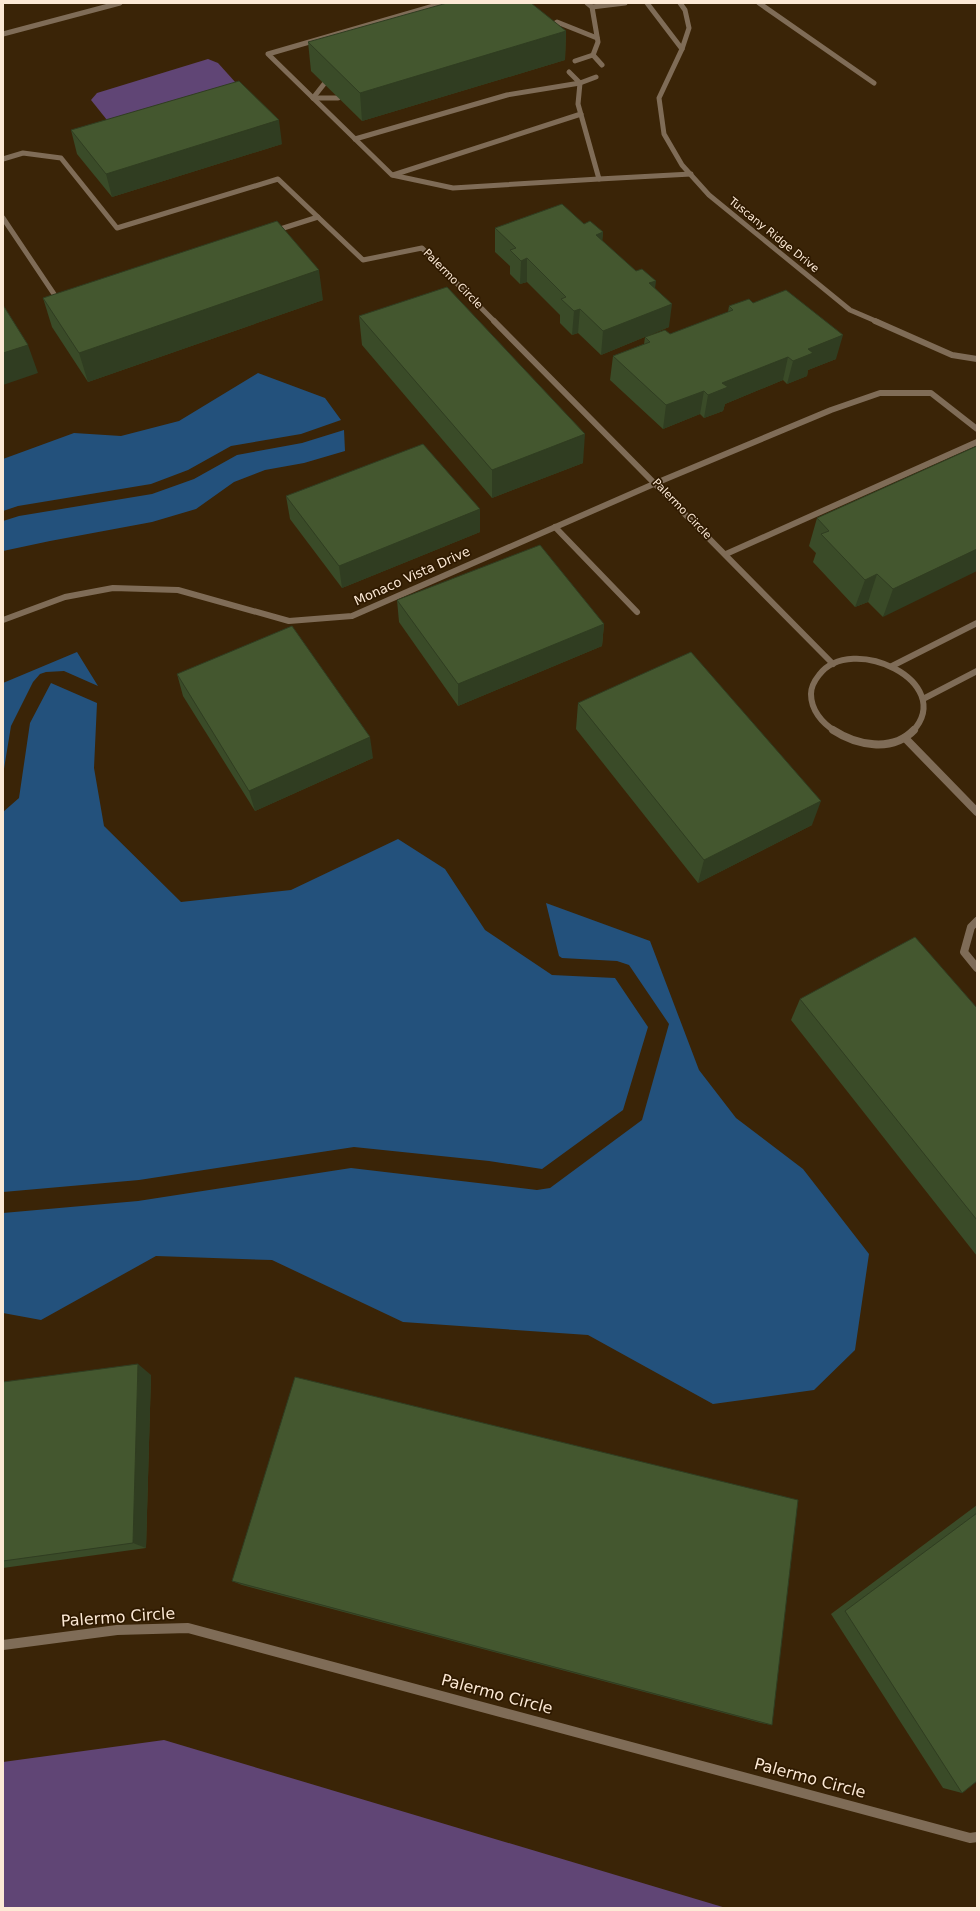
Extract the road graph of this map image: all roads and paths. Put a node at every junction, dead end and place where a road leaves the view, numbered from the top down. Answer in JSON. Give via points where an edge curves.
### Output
{"nodes":[{"id":1,"x":120,"y":3,"type":"edge"},
{"id":2,"x":444,"y":3,"type":"edge"},
{"id":3,"x":587,"y":3,"type":"edge"},
{"id":4,"x":625,"y":3,"type":"edge"},
{"id":5,"x":647,"y":3,"type":"edge"},
{"id":6,"x":680,"y":3,"type":"edge"},
{"id":7,"x":759,"y":3,"type":"edge"},
{"id":8,"x":592,"y":7,"type":"junction"},
{"id":9,"x":557,"y":22,"type":"junction"},
{"id":10,"x":543,"y":24,"type":"edge"},
{"id":11,"x":541,"y":33,"type":"edge"},
{"id":12,"x":3,"y":34,"type":"edge"},
{"id":13,"x":597,"y":38,"type":"junction"},
{"id":14,"x":682,"y":49,"type":"junction"},
{"id":15,"x":593,"y":56,"type":"junction"},
{"id":16,"x":575,"y":61,"type":"dead end"},
{"id":17,"x":602,"y":65,"type":"dead end"},
{"id":18,"x":569,"y":72,"type":"dead end"},
{"id":19,"x":596,"y":77,"type":"dead end"},
{"id":20,"x":580,"y":82,"type":"junction"},
{"id":21,"x":874,"y":83,"type":"dead end"},
{"id":22,"x":324,"y":84,"type":"edge"},
{"id":23,"x":313,"y":98,"type":"junction"},
{"id":24,"x":338,"y":98,"type":"edge"},
{"id":25,"x":581,"y":114,"type":"junction"},
{"id":26,"x":356,"y":139,"type":"junction"},
{"id":27,"x":3,"y":159,"type":"edge"},
{"id":28,"x":691,"y":174,"type":"junction"},
{"id":29,"x":392,"y":175,"type":"junction"},
{"id":30,"x":599,"y":179,"type":"junction"},
{"id":31,"x":318,"y":217,"type":"junction"},
{"id":32,"x":3,"y":218,"type":"edge"},
{"id":33,"x":266,"y":234,"type":"edge"},
{"id":34,"x":66,"y":297,"type":"edge"},
{"id":35,"x":977,"y":359,"type":"edge"},
{"id":36,"x":977,"y":430,"type":"edge"},
{"id":37,"x":977,"y":442,"type":"edge"},
{"id":38,"x":656,"y":483,"type":"junction"},
{"id":39,"x":555,"y":527,"type":"junction"},
{"id":40,"x":726,"y":554,"type":"junction"},
{"id":41,"x":637,"y":612,"type":"dead end"},
{"id":42,"x":3,"y":620,"type":"edge"},
{"id":43,"x":977,"y":623,"type":"edge"},
{"id":44,"x":832,"y":664,"type":"junction"},
{"id":45,"x":892,"y":666,"type":"junction"},
{"id":46,"x":977,"y":671,"type":"edge"},
{"id":47,"x":923,"y":699,"type":"junction"},
{"id":48,"x":905,"y":738,"type":"junction"},
{"id":49,"x":977,"y":812,"type":"edge"},
{"id":50,"x":977,"y":921,"type":"edge"},
{"id":51,"x":977,"y":968,"type":"edge"},
{"id":52,"x":3,"y":1645,"type":"edge"},
{"id":53,"x":977,"y":1837,"type":"edge"}],
"edges":[{"from":1,"to":12,"type":"street"},
{"from":2,"to":23,"type":"street","via":[[268,54]]},
{"from":3,"to":8,"type":"street"},
{"from":4,"to":8,"type":"street"},
{"from":5,"to":14,"type":"street"},
{"from":6,"to":14,"type":"street","name":"Tuscany Ridge Drive","via":[[685,10],[689,28]]},
{"from":7,"to":21,"type":"street"},
{"from":8,"to":13,"type":"street"},
{"from":9,"to":10,"type":"street"},
{"from":9,"to":11,"type":"street"},
{"from":9,"to":13,"type":"street"},
{"from":13,"to":15,"type":"street"},
{"from":14,"to":28,"type":"street","name":"Tuscany Ridge Drive","via":[[659,98],[664,134],[682,165]]},
{"from":15,"to":16,"type":"street"},
{"from":15,"to":17,"type":"street"},
{"from":18,"to":20,"type":"street"},
{"from":19,"to":20,"type":"street"},
{"from":20,"to":25,"type":"street","via":[[578,104]]},
{"from":20,"to":26,"type":"street","via":[[508,95]]},
{"from":22,"to":23,"type":"street"},
{"from":23,"to":24,"type":"street"},
{"from":23,"to":26,"type":"street"},
{"from":25,"to":29,"type":"street"},
{"from":25,"to":30,"type":"street"},
{"from":26,"to":29,"type":"street"},
{"from":27,"to":31,"type":"street","name":"Palermo Circle","via":[[23,153],[61,158],[117,228],[278,179]]},
{"from":28,"to":30,"type":"street"},
{"from":28,"to":35,"type":"street","name":"Tuscany Ridge Drive","via":[[709,195],[850,310],[952,355]]},
{"from":29,"to":30,"type":"street","via":[[453,188]]},
{"from":31,"to":33,"type":"street"},
{"from":31,"to":38,"type":"street","name":"Palermo Circle","via":[[363,260],[422,248]]},
{"from":32,"to":34,"type":"street","via":[[58,300]]},
{"from":36,"to":38,"type":"street","name":"Monaco Vista Drive","via":[[931,393],[880,393],[831,410]]},
{"from":37,"to":40,"type":"street"},
{"from":38,"to":39,"type":"street","name":"Monaco Vista Drive"},
{"from":38,"to":40,"type":"street","name":"Palermo Circle"},
{"from":39,"to":41,"type":"street"},
{"from":39,"to":42,"type":"street","name":"Monaco Vista Drive","via":[[352,616],[289,620],[178,590],[113,588],[65,597]]},
{"from":40,"to":44,"type":"street","name":"Palermo Circle"},
{"from":43,"to":45,"type":"street"},
{"from":44,"to":45,"type":"street","via":[[854,659],[873,660]]},
{"from":44,"to":48,"type":"street","via":[[820,673],[812,685],[810,700],[816,714],[828,727],[844,737],[864,744],[884,744]]},
{"from":45,"to":47,"type":"street","via":[[908,677]]},
{"from":46,"to":47,"type":"street"},
{"from":47,"to":48,"type":"street","via":[[923,714],[917,727]]},
{"from":48,"to":49,"type":"street"},
{"from":50,"to":51,"type":"street","via":[[971,927],[964,952]]},
{"from":52,"to":53,"type":"street","name":"Palermo Circle","via":[[117,1630],[188,1628],[970,1838]]}]}
